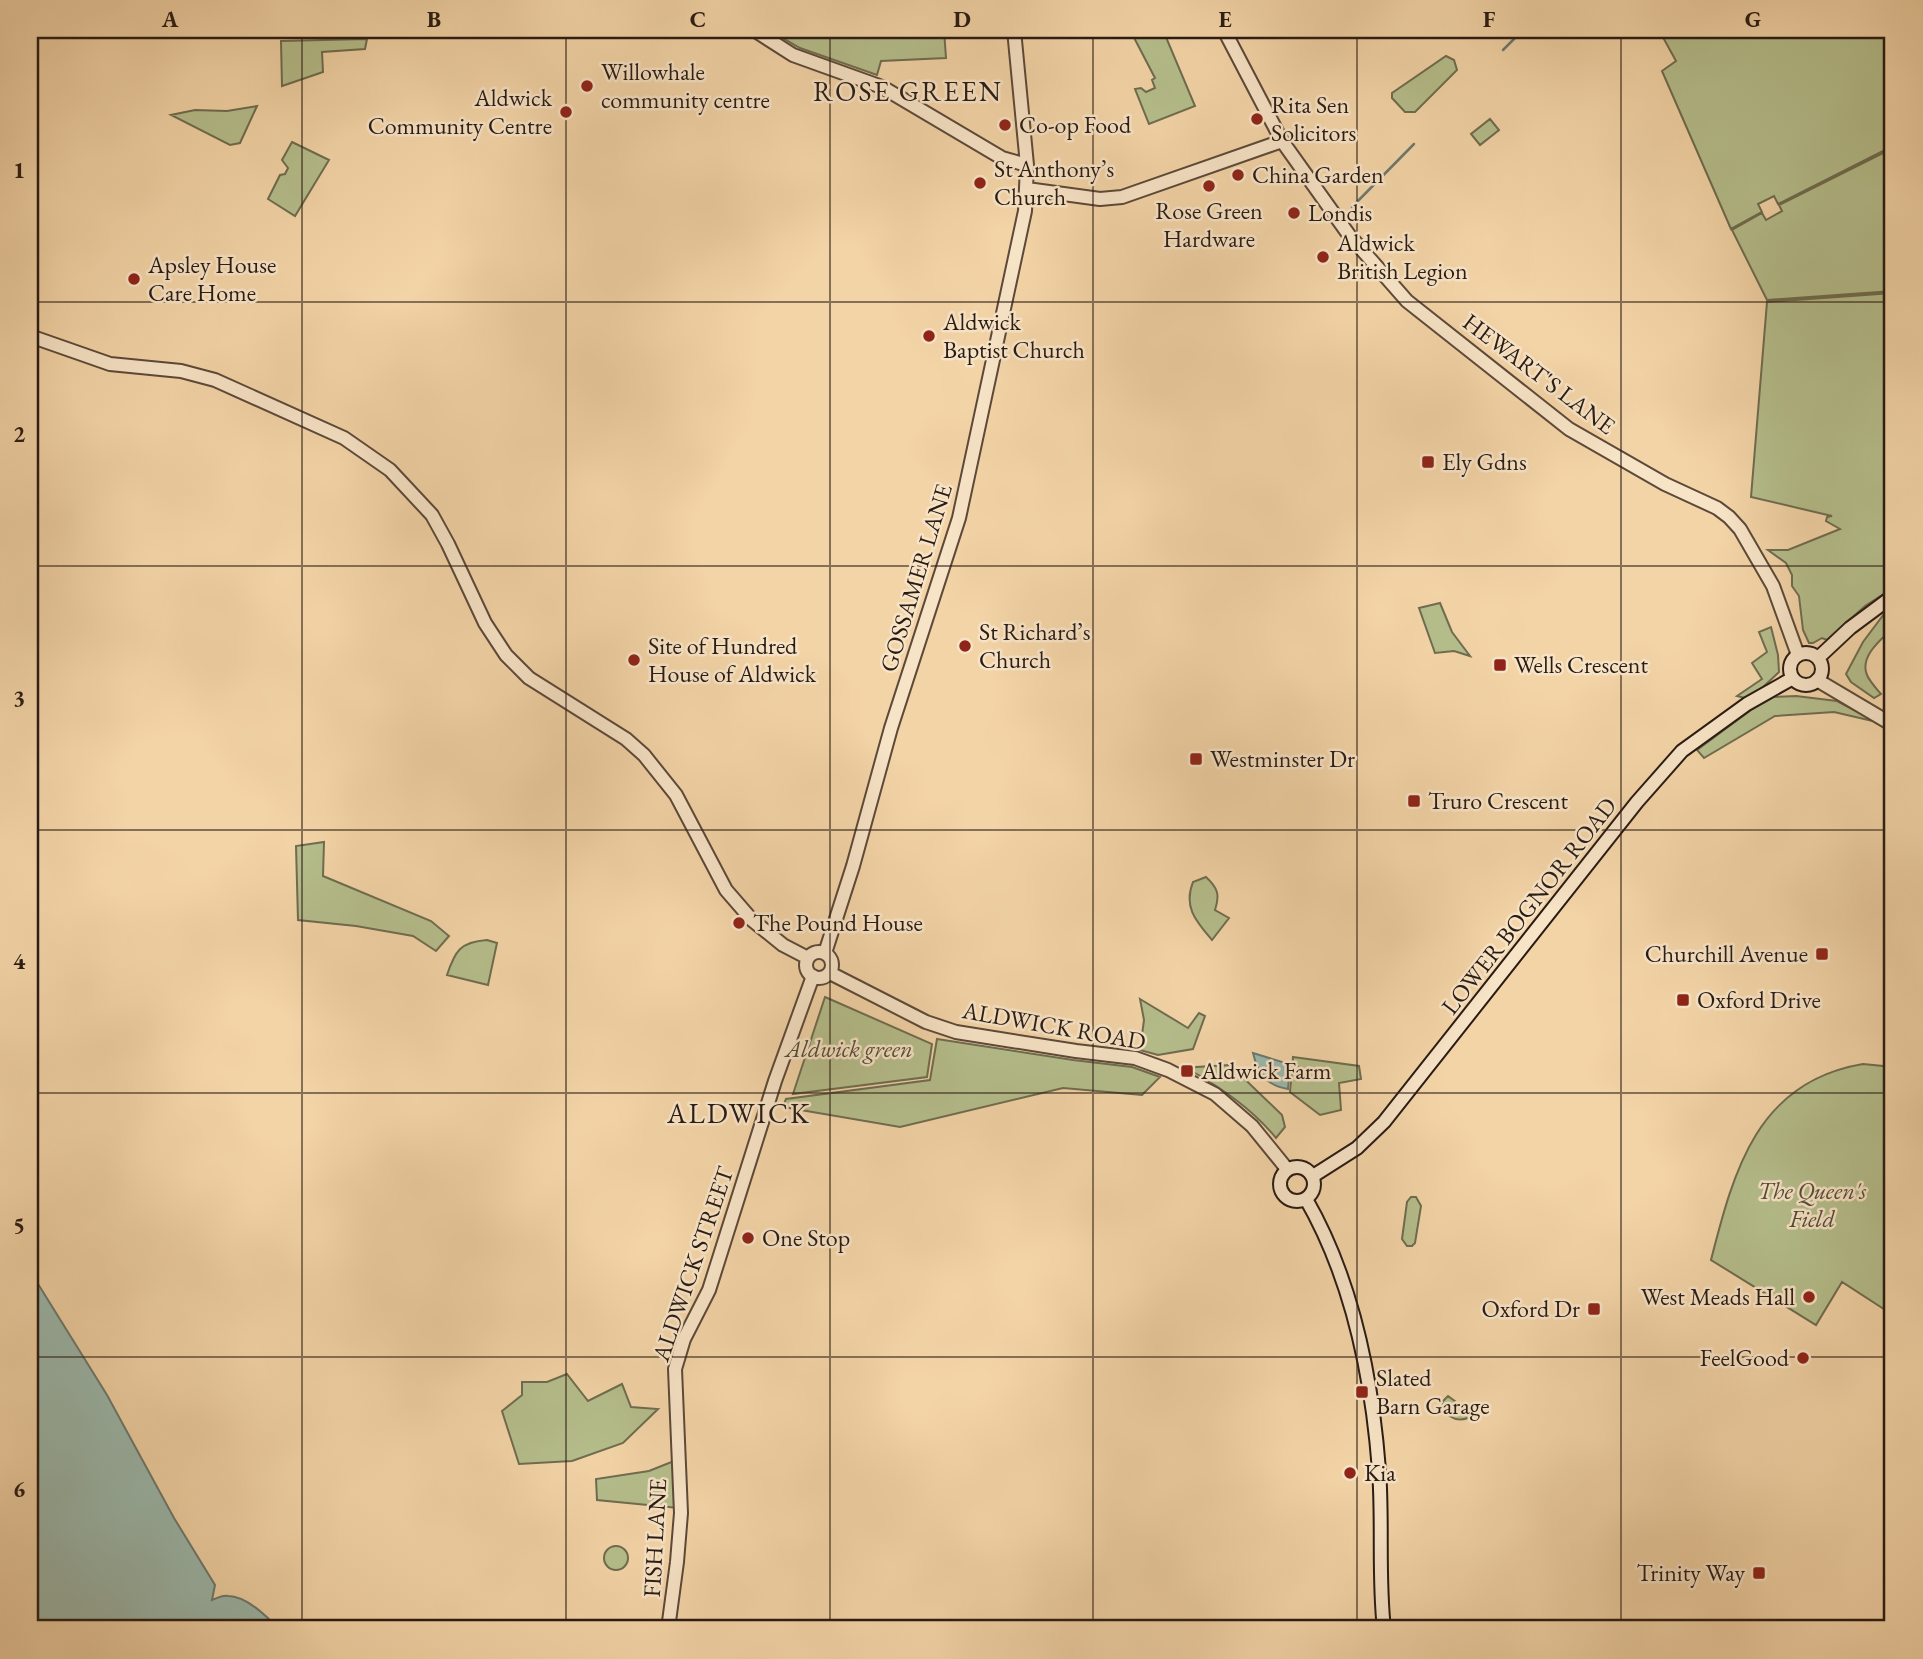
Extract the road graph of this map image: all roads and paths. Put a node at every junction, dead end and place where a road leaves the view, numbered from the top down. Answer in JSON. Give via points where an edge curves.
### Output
{"nodes":[{"id":1,"x":754,"y":30,"type":"edge"},
{"id":2,"x":1014,"y":30,"type":"edge"},
{"id":3,"x":1224,"y":30,"type":"edge"},
{"id":4,"x":1282,"y":141,"type":"junction"},
{"id":5,"x":1027,"y":165,"type":"junction"},
{"id":6,"x":1027,"y":189,"type":"junction"},
{"id":7,"x":30,"y":336,"type":"edge"},
{"id":8,"x":1893,"y":596,"type":"edge"},
{"id":9,"x":1798,"y":655,"type":"junction"},
{"id":10,"x":1818,"y":658,"type":"junction"},
{"id":11,"x":1793,"y":678,"type":"junction"},
{"id":12,"x":1817,"y":680,"type":"junction"},
{"id":13,"x":1893,"y":724,"type":"edge"},
{"id":14,"x":825,"y":953,"type":"junction"},
{"id":15,"x":808,"y":958,"type":"junction"},
{"id":16,"x":830,"y":973,"type":"junction"},
{"id":17,"x":813,"y":976,"type":"junction"},
{"id":18,"x":1287,"y":1169,"type":"junction"},
{"id":19,"x":1313,"y":1176,"type":"junction"},
{"id":20,"x":1307,"y":1199,"type":"junction"},
{"id":21,"x":679,"y":1449,"type":"joint"},
{"id":22,"x":668,"y":1629,"type":"edge"},
{"id":23,"x":1384,"y":1629,"type":"edge"}],
"edges":[{"from":1,"to":5,"type":"street","via":[[793,55],[882,88],[1002,158]]},
{"from":2,"to":5,"type":"street","name":"GOSSAMER LANE"},
{"from":3,"to":4,"type":"street","name":"HEWART'S LANE"},
{"from":4,"to":6,"type":"street","via":[[1122,197],[1100,199]]},
{"from":4,"to":9,"type":"street","name":"HEWART'S LANE","via":[[1349,235],[1407,301],[1569,429],[1729,517],[1773,586]]},
{"from":5,"to":6,"type":"street","name":"GOSSAMER LANE"},
{"from":6,"to":14,"type":"street","name":"GOSSAMER LANE","via":[[959,518]]},
{"from":7,"to":15,"type":"street","via":[[110,364],[181,371],[215,380],[344,438],[390,470],[432,515],[485,623],[506,655],[529,678],[644,755],[676,795],[726,890],[752,920]]},
{"from":8,"to":10,"type":"street"},
{"from":9,"to":10,"type":"street"},
{"from":9,"to":11,"type":"street","via":[[1791,663]]},
{"from":10,"to":12,"type":"street","via":[[1822,672]]},
{"from":11,"to":12,"type":"street","via":[[1808,684]]},
{"from":11,"to":19,"type":"street","name":"LOWER BOGNOR ROAD","via":[[1747,704],[1682,751],[1384,1122],[1357,1147]]},
{"from":12,"to":13,"type":"street"},
{"from":14,"to":15,"type":"street"},
{"from":14,"to":16,"type":"street","via":[[832,962]]},
{"from":15,"to":17,"type":"street","via":[[806,967]]},
{"from":16,"to":17,"type":"street"},
{"from":16,"to":18,"type":"street","name":"ALDWICK ROAD","via":[[926,1022],[956,1032],[1135,1058],[1168,1070],[1215,1094],[1252,1126]]},
{"from":17,"to":21,"type":"street","name":"ALDWICK STREET","via":[[713,1279],[675,1369]]},
{"from":18,"to":19,"type":"street","via":[[1302,1167]]},
{"from":18,"to":20,"type":"street","via":[[1280,1184],[1283,1194],[1297,1201]]},
{"from":19,"to":20,"type":"street","via":[[1313,1191]]},
{"from":20,"to":23,"type":"street","via":[[1338,1268],[1369,1393],[1379,1471]]},
{"from":21,"to":22,"type":"street","name":"FISH LANE","via":[[681,1513]]}]}
